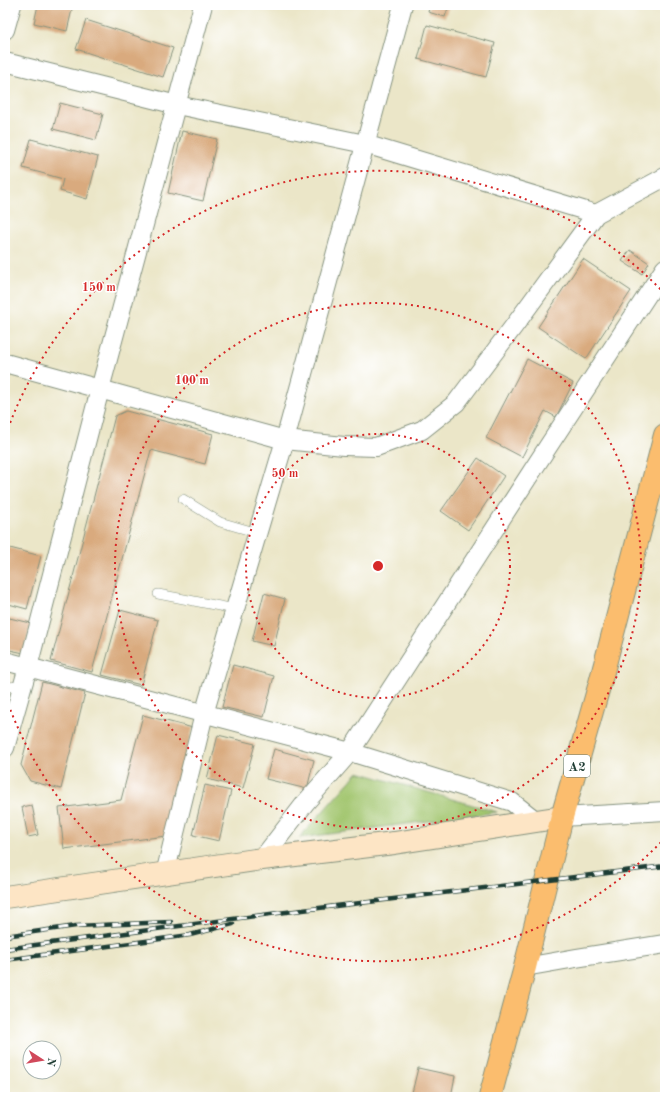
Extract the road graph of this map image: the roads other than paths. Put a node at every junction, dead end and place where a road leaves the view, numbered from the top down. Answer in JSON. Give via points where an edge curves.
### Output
{"nodes":[{"id":1,"x":12,"y":5,"type":"edge"},
{"id":2,"x":203,"y":5,"type":"edge"},
{"id":3,"x":403,"y":5,"type":"edge"},
{"id":4,"x":5,"y":30,"type":"edge"},
{"id":5,"x":5,"y":62,"type":"edge"},
{"id":6,"x":177,"y":105,"type":"junction"},
{"id":7,"x":365,"y":144,"type":"junction"},
{"id":8,"x":665,"y":177,"type":"edge"},
{"id":9,"x":596,"y":214,"type":"junction"},
{"id":10,"x":665,"y":268,"type":"edge"},
{"id":11,"x":5,"y":363,"type":"edge"},
{"id":12,"x":100,"y":389,"type":"junction"},
{"id":13,"x":665,"y":435,"type":"edge"},
{"id":14,"x":285,"y":440,"type":"junction"},
{"id":15,"x":182,"y":499,"type":"dead end"},
{"id":16,"x":258,"y":533,"type":"junction"},
{"id":17,"x":158,"y":594,"type":"dead end"},
{"id":18,"x":235,"y":609,"type":"junction"},
{"id":19,"x":5,"y":661,"type":"edge"},
{"id":20,"x":28,"y":667,"type":"junction"},
{"id":21,"x":14,"y":687,"type":"edge"},
{"id":22,"x":204,"y":714,"type":"junction"},
{"id":23,"x":5,"y":748,"type":"edge"},
{"id":24,"x":350,"y":752,"type":"junction"},
{"id":25,"x":665,"y":811,"type":"edge"},
{"id":26,"x":562,"y":817,"type":"junction"},
{"id":27,"x":535,"y":820,"type":"junction"},
{"id":28,"x":262,"y":859,"type":"junction"},
{"id":29,"x":165,"y":874,"type":"junction"},
{"id":30,"x":5,"y":897,"type":"edge"},
{"id":31,"x":665,"y":944,"type":"edge"},
{"id":32,"x":525,"y":967,"type":"junction"},
{"id":33,"x":490,"y":1097,"type":"edge"}],
"edges":[{"from":1,"to":4,"type":"street"},
{"from":2,"to":6,"type":"street"},
{"from":3,"to":7,"type":"street"},
{"from":5,"to":6,"type":"street"},
{"from":6,"to":7,"type":"street"},
{"from":6,"to":12,"type":"street"},
{"from":7,"to":9,"type":"street"},
{"from":7,"to":14,"type":"street"},
{"from":8,"to":9,"type":"street"},
{"from":9,"to":14,"type":"street","via":[[456,403],[422,430],[376,447]]},
{"from":10,"to":24,"type":"street"},
{"from":11,"to":12,"type":"street"},
{"from":12,"to":14,"type":"street"},
{"from":12,"to":20,"type":"street"},
{"from":13,"to":26,"type":"main road","number":"A2","via":[[654,493]]},
{"from":14,"to":16,"type":"street"},
{"from":15,"to":16,"type":"lane","via":[[220,522]]},
{"from":16,"to":18,"type":"street"},
{"from":17,"to":18,"type":"lane"},
{"from":18,"to":22,"type":"street"},
{"from":19,"to":20,"type":"street"},
{"from":20,"to":21,"type":"street"},
{"from":20,"to":22,"type":"street"},
{"from":21,"to":23,"type":"street"},
{"from":22,"to":24,"type":"street"},
{"from":22,"to":29,"type":"street"},
{"from":24,"to":27,"type":"street","via":[[512,802]]},
{"from":24,"to":28,"type":"street","via":[[306,802]]},
{"from":25,"to":26,"type":"street"},
{"from":26,"to":27,"type":"main road"},
{"from":26,"to":32,"type":"main road","number":"A2"},
{"from":27,"to":28,"type":"main road","via":[[394,843]]},
{"from":28,"to":29,"type":"main road"},
{"from":29,"to":30,"type":"main road"},
{"from":31,"to":32,"type":"street"},
{"from":32,"to":33,"type":"main road","number":"A2"}]}
